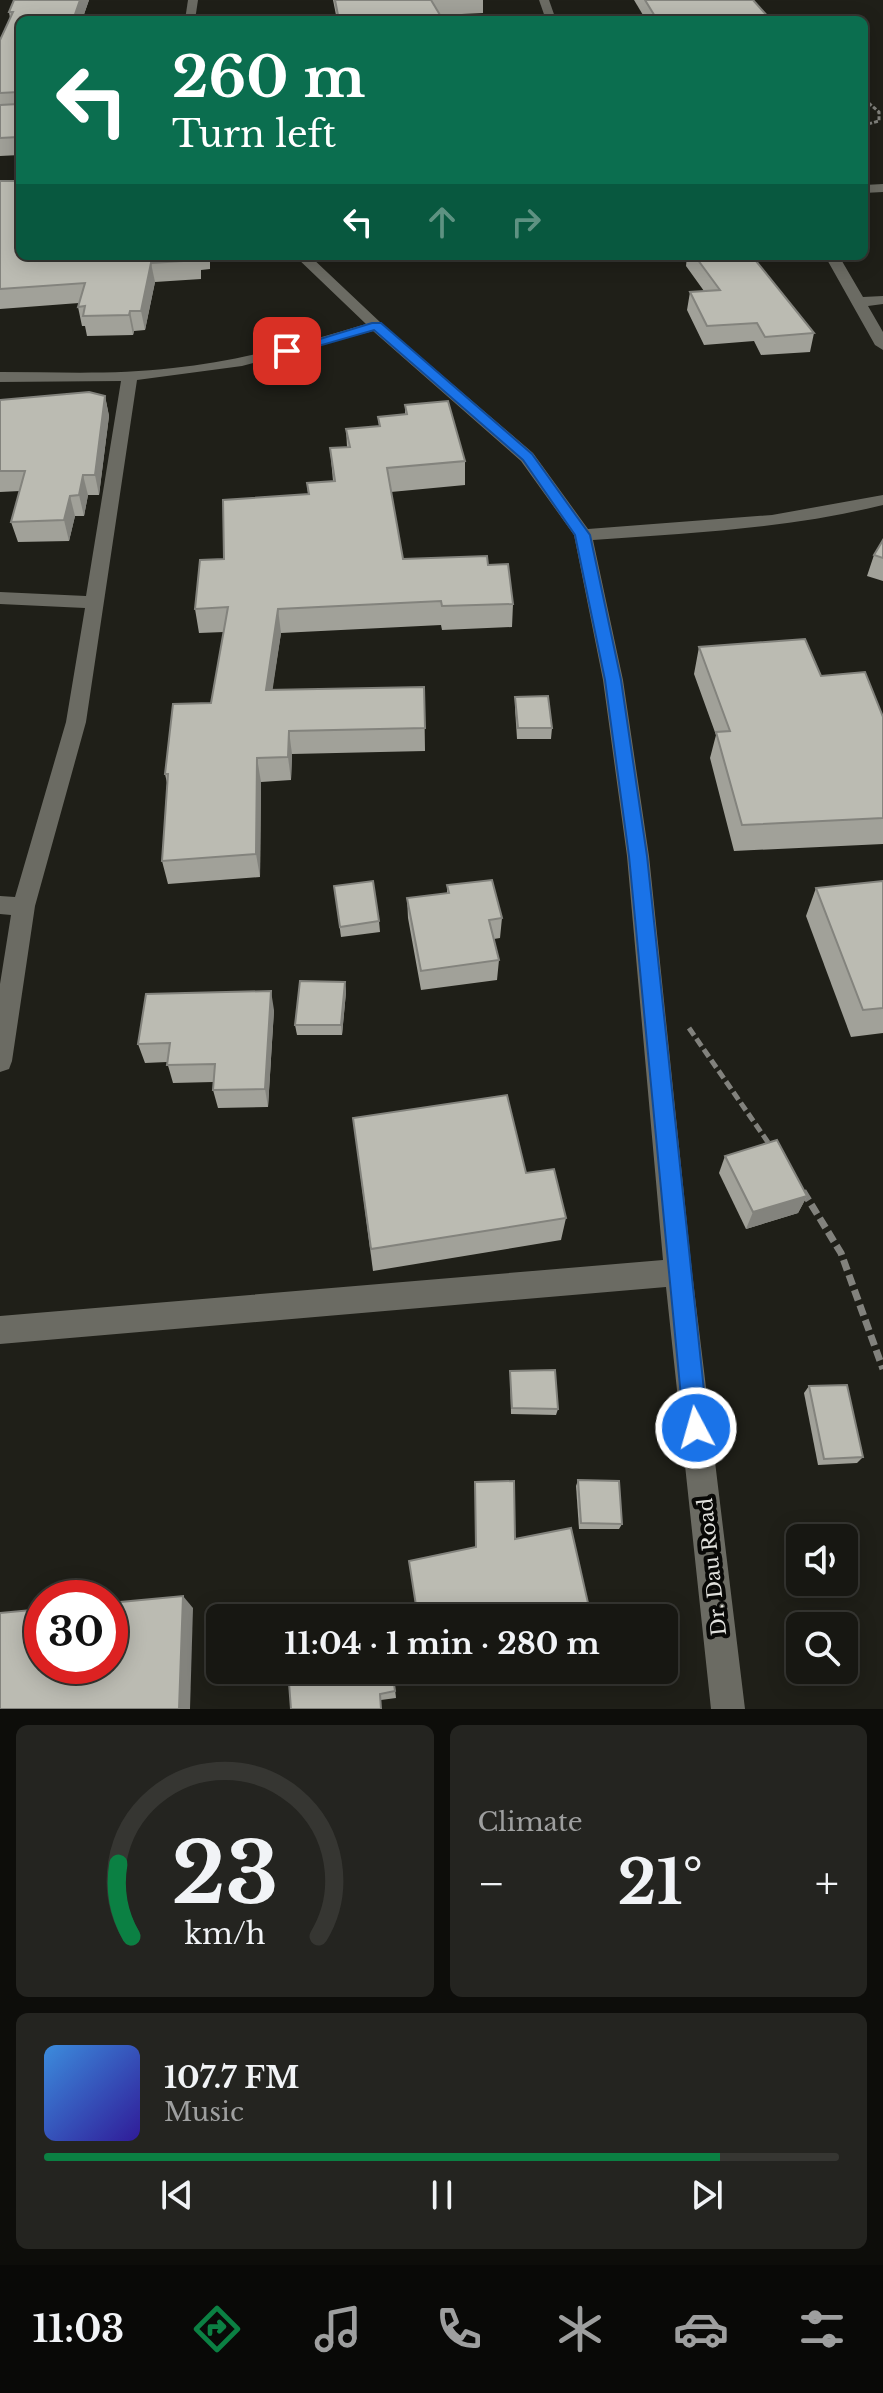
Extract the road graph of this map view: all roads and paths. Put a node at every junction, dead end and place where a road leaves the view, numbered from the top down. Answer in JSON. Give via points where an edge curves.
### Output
{"nodes":[{"id":1,"x":306,"y":260,"type":"edge"},
{"id":2,"x":834,"y":260,"type":"edge"},
{"id":3,"x":883,"y":300,"type":"edge"},
{"id":4,"x":859,"y":302,"type":"junction"},
{"id":5,"x":376,"y":326,"type":"junction"},
{"id":6,"x":883,"y":345,"type":"edge"},
{"id":7,"x":130,"y":375,"type":"junction"},
{"id":8,"x":0,"y":377,"type":"edge"},
{"id":9,"x":883,"y":500,"type":"edge"},
{"id":10,"x":583,"y":535,"type":"junction"},
{"id":11,"x":0,"y":598,"type":"edge"},
{"id":12,"x":97,"y":602,"type":"junction"},
{"id":13,"x":0,"y":905,"type":"edge"},
{"id":14,"x":24,"y":906,"type":"junction"},
{"id":15,"x":684,"y":1020,"type":"dead end"},
{"id":16,"x":0,"y":1061,"type":"edge"},
{"id":17,"x":779,"y":1157,"type":"edge"},
{"id":18,"x":795,"y":1180,"type":"edge"},
{"id":19,"x":678,"y":1272,"type":"junction"},
{"id":20,"x":0,"y":1330,"type":"edge"},
{"id":21,"x":883,"y":1369,"type":"edge"},
{"id":22,"x":728,"y":1709,"type":"edge"}],
"edges":[{"from":1,"to":5,"type":"street","name":"Dr. Dau Road"},
{"from":2,"to":4,"type":"street"},
{"from":3,"to":4,"type":"street"},
{"from":4,"to":6,"type":"street"},
{"from":5,"to":7,"type":"street","via":[[241,362]]},
{"from":5,"to":10,"type":"street","name":"Dr. Dau Road","via":[[527,457]]},
{"from":7,"to":8,"type":"street"},
{"from":7,"to":12,"type":"street"},
{"from":9,"to":10,"type":"street","via":[[787,519]]},
{"from":10,"to":19,"type":"street","name":"Dr. Dau Road","via":[[613,680],[638,856]]},
{"from":11,"to":12,"type":"street"},
{"from":12,"to":14,"type":"street","via":[[76,722]]},
{"from":13,"to":14,"type":"street"},
{"from":14,"to":16,"type":"street"},
{"from":15,"to":17,"type":"path"},
{"from":18,"to":21,"type":"path","via":[[841,1253]]},
{"from":19,"to":20,"type":"street"},
{"from":19,"to":22,"type":"street","name":"Dr. Dau Road"}]}
